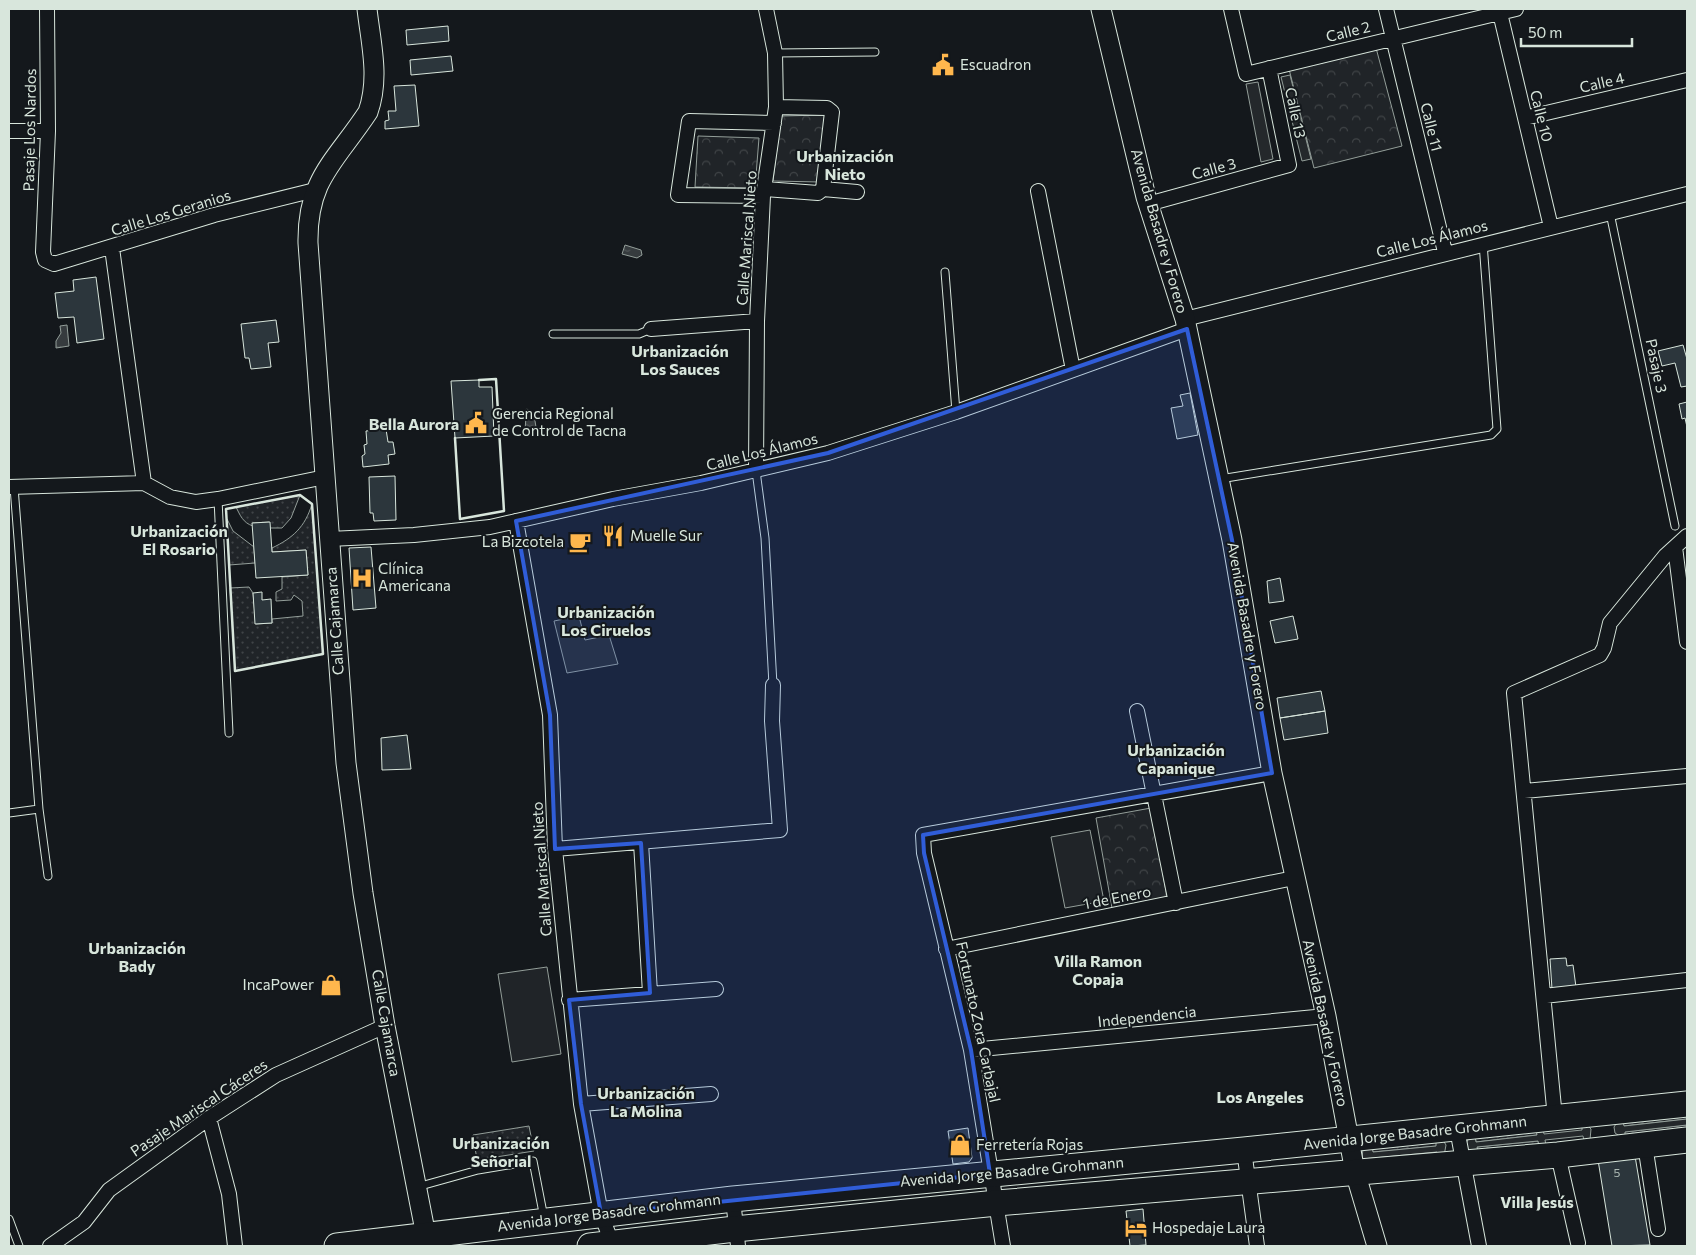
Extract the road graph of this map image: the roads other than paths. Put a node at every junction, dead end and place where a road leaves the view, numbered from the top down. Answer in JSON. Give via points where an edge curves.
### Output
{"nodes":[{"id":1,"x":47,"y":9,"type":"edge"},
{"id":2,"x":367,"y":9,"type":"edge"},
{"id":3,"x":766,"y":9,"type":"edge"},
{"id":4,"x":1102,"y":9,"type":"edge"},
{"id":5,"x":1231,"y":9,"type":"edge"},
{"id":6,"x":1386,"y":9,"type":"edge"},
{"id":7,"x":1516,"y":9,"type":"edge"},
{"id":8,"x":1500,"y":13,"type":"junction"},
{"id":9,"x":1393,"y":38,"type":"junction"},
{"id":10,"x":875,"y":52,"type":"dead end"},
{"id":11,"x":775,"y":53,"type":"junction"},
{"id":12,"x":1269,"y":68,"type":"junction"},
{"id":13,"x":1687,"y":80,"type":"edge"},
{"id":14,"x":776,"y":107,"type":"junction"},
{"id":15,"x":1525,"y":118,"type":"junction"},
{"id":16,"x":774,"y":123,"type":"junction"},
{"id":17,"x":9,"y":131,"type":"edge"},
{"id":18,"x":48,"y":131,"type":"junction"},
{"id":19,"x":1289,"y":165,"type":"joint"},
{"id":20,"x":823,"y":189,"type":"junction"},
{"id":21,"x":315,"y":190,"type":"junction"},
{"id":22,"x":1038,"y":191,"type":"dead end"},
{"id":23,"x":857,"y":192,"type":"dead end"},
{"id":24,"x":764,"y":193,"type":"junction"},
{"id":25,"x":1687,"y":194,"type":"edge"},
{"id":26,"x":1148,"y":204,"type":"junction"},
{"id":27,"x":1610,"y":212,"type":"junction"},
{"id":28,"x":1551,"y":226,"type":"junction"},
{"id":29,"x":1483,"y":243,"type":"junction"},
{"id":30,"x":112,"y":248,"type":"junction"},
{"id":31,"x":43,"y":252,"type":"joint"},
{"id":32,"x":1444,"y":252,"type":"junction"},
{"id":33,"x":945,"y":272,"type":"dead end"},
{"id":34,"x":757,"y":321,"type":"junction"},
{"id":35,"x":1186,"y":324,"type":"junction"},
{"id":36,"x":651,"y":329,"type":"joint"},
{"id":37,"x":553,"y":334,"type":"dead end"},
{"id":38,"x":1073,"y":370,"type":"junction"},
{"id":39,"x":956,"y":412,"type":"junction"},
{"id":40,"x":756,"y":471,"type":"junction"},
{"id":41,"x":325,"y":478,"type":"junction"},
{"id":42,"x":1219,"y":479,"type":"junction"},
{"id":43,"x":144,"y":483,"type":"junction"},
{"id":44,"x":12,"y":487,"type":"edge"},
{"id":45,"x":218,"y":500,"type":"junction"},
{"id":46,"x":516,"y":521,"type":"junction"},
{"id":47,"x":1675,"y":526,"type":"dead end"},
{"id":48,"x":1687,"y":536,"type":"edge"},
{"id":49,"x":329,"y":539,"type":"junction"},
{"id":50,"x":1675,"y":547,"type":"junction"},
{"id":51,"x":1687,"y":642,"type":"edge"},
{"id":52,"x":773,"y":685,"type":"joint"},
{"id":53,"x":1137,"y":710,"type":"dead end"},
{"id":54,"x":229,"y":733,"type":"dead end"},
{"id":55,"x":1272,"y":773,"type":"junction"},
{"id":56,"x":1687,"y":776,"type":"edge"},
{"id":57,"x":1524,"y":791,"type":"junction"},
{"id":58,"x":1156,"y":795,"type":"junction"},
{"id":59,"x":39,"y":809,"type":"junction"},
{"id":60,"x":9,"y":812,"type":"edge"},
{"id":61,"x":640,"y":843,"type":"junction"},
{"id":62,"x":555,"y":849,"type":"junction"},
{"id":63,"x":48,"y":876,"type":"dead end"},
{"id":64,"x":1294,"y":878,"type":"junction"},
{"id":65,"x":1176,"y":903,"type":"junction"},
{"id":66,"x":946,"y":949,"type":"junction"},
{"id":67,"x":1687,"y":980,"type":"edge"},
{"id":68,"x":716,"y":989,"type":"dead end"},
{"id":69,"x":650,"y":993,"type":"junction"},
{"id":70,"x":1544,"y":996,"type":"junction"},
{"id":71,"x":569,"y":1000,"type":"junction"},
{"id":72,"x":1326,"y":1016,"type":"junction"},
{"id":73,"x":385,"y":1026,"type":"junction"},
{"id":74,"x":971,"y":1050,"type":"junction"},
{"id":75,"x":711,"y":1094,"type":"dead end"},
{"id":76,"x":581,"y":1104,"type":"junction"},
{"id":77,"x":1687,"y":1104,"type":"edge"},
{"id":78,"x":1600,"y":1114,"type":"junction"},
{"id":79,"x":209,"y":1118,"type":"junction"},
{"id":80,"x":1555,"y":1118,"type":"junction"},
{"id":81,"x":1457,"y":1129,"type":"junction"},
{"id":82,"x":1349,"y":1140,"type":"junction"},
{"id":83,"x":1687,"y":1140,"type":"edge"},
{"id":84,"x":1644,"y":1145,"type":"junction"},
{"id":85,"x":1606,"y":1148,"type":"junction"},
{"id":86,"x":1244,"y":1150,"type":"junction"},
{"id":87,"x":1558,"y":1155,"type":"junction"},
{"id":88,"x":1463,"y":1162,"type":"junction"},
{"id":89,"x":1355,"y":1172,"type":"junction"},
{"id":90,"x":990,"y":1174,"type":"junction"},
{"id":91,"x":1248,"y":1180,"type":"junction"},
{"id":92,"x":417,"y":1187,"type":"junction"},
{"id":93,"x":733,"y":1198,"type":"junction"},
{"id":94,"x":997,"y":1203,"type":"junction"},
{"id":95,"x":601,"y":1214,"type":"junction"},
{"id":96,"x":9,"y":1219,"type":"edge"},
{"id":97,"x":544,"y":1221,"type":"junction"},
{"id":98,"x":1658,"y":1229,"type":"dead end"},
{"id":99,"x":737,"y":1238,"type":"edge"},
{"id":100,"x":427,"y":1240,"type":"edge"},
{"id":101,"x":1578,"y":1243,"type":"dead end"},
{"id":102,"x":605,"y":1245,"type":"edge"},
{"id":103,"x":19,"y":1246,"type":"edge"},
{"id":104,"x":50,"y":1246,"type":"edge"},
{"id":105,"x":235,"y":1246,"type":"edge"},
{"id":106,"x":337,"y":1246,"type":"edge"},
{"id":107,"x":1003,"y":1246,"type":"edge"},
{"id":108,"x":1257,"y":1246,"type":"edge"},
{"id":109,"x":1377,"y":1246,"type":"edge"},
{"id":110,"x":1479,"y":1246,"type":"edge"}],
"edges":[{"from":1,"to":18,"type":"street","name":"Pasaje Los Nardos"},
{"from":2,"to":21,"type":"street","name":"Calle Cajamarca","via":[[375,71],[373,99],[368,112]]},
{"from":3,"to":11,"type":"street","name":"Calle Mariscal Nieto"},
{"from":4,"to":26,"type":"street","name":"Avenida Basadre y Forero"},
{"from":5,"to":12,"type":"street","name":"Calle 2","via":[[1246,74]]},
{"from":6,"to":9,"type":"street","name":"Calle 11"},
{"from":7,"to":8,"type":"street","name":"Calle 2"},
{"from":8,"to":9,"type":"street","name":"Calle 2"},
{"from":8,"to":15,"type":"street","name":"Calle 10"},
{"from":9,"to":12,"type":"street","name":"Calle 2"},
{"from":9,"to":32,"type":"street","name":"Calle 11"},
{"from":10,"to":11,"type":"lane"},
{"from":11,"to":14,"type":"street","name":"Calle Mariscal Nieto"},
{"from":12,"to":19,"type":"street","name":"Calle 13"},
{"from":13,"to":15,"type":"street","name":"Calle 4"},
{"from":14,"to":16,"type":"street","name":"Calle Mariscal Nieto"},
{"from":14,"to":20,"type":"street","via":[[826,108],[832,112]]},
{"from":15,"to":28,"type":"street","name":"Calle 10"},
{"from":16,"to":24,"type":"street","name":"Calle Mariscal Nieto"},
{"from":16,"to":24,"type":"street","via":[[689,121],[678,195]]},
{"from":17,"to":18,"type":"street"},
{"from":18,"to":31,"type":"street","name":"Pasaje Los Nardos"},
{"from":19,"to":26,"type":"street","name":"Calle 3"},
{"from":20,"to":23,"type":"street"},
{"from":20,"to":24,"type":"street","via":[[818,192]]},
{"from":21,"to":30,"type":"street","name":"Calle Los Geranios","via":[[214,215]]},
{"from":21,"to":41,"type":"street","name":"Calle Cajamarca","via":[[309,208],[308,243]]},
{"from":22,"to":38,"type":"street"},
{"from":24,"to":34,"type":"street","name":"Calle Mariscal Nieto"},
{"from":25,"to":27,"type":"street","name":"Calle Los Álamos"},
{"from":26,"to":35,"type":"street","name":"Avenida Basadre y Forero"},
{"from":27,"to":28,"type":"street","name":"Calle Los Álamos"},
{"from":27,"to":47,"type":"lane","name":"Pasaje 3"},
{"from":28,"to":29,"type":"street","name":"Calle Los Álamos"},
{"from":29,"to":32,"type":"street","name":"Calle Los Álamos"},
{"from":29,"to":42,"type":"lane","via":[[1497,429],[1491,435]]},
{"from":30,"to":31,"type":"street","name":"Calle Los Geranios","via":[[54,264],[45,260]]},
{"from":30,"to":43,"type":"street"},
{"from":32,"to":35,"type":"street","name":"Calle Los Álamos"},
{"from":33,"to":39,"type":"lane"},
{"from":34,"to":36,"type":"street"},
{"from":34,"to":40,"type":"street","name":"Calle Mariscal Nieto"},
{"from":35,"to":38,"type":"street","name":"Calle Los Álamos"},
{"from":35,"to":42,"type":"street","name":"Avenida Basadre y Forero"},
{"from":36,"to":37,"type":"lane","via":[[639,334]]},
{"from":38,"to":39,"type":"street","name":"Calle Los Álamos"},
{"from":39,"to":40,"type":"street","name":"Calle Los Álamos","via":[[828,453]]},
{"from":40,"to":46,"type":"street","name":"Calle Los Álamos"},
{"from":40,"to":52,"type":"lane","via":[[764,538]]},
{"from":41,"to":45,"type":"street"},
{"from":41,"to":49,"type":"street","name":"Calle Cajamarca"},
{"from":42,"to":55,"type":"street","name":"Avenida Basadre y Forero"},
{"from":43,"to":44,"type":"street"},
{"from":43,"to":45,"type":"street","via":[[181,500]]},
{"from":44,"to":59,"type":"lane"},
{"from":45,"to":54,"type":"lane"},
{"from":46,"to":49,"type":"street","name":"Calle Los Álamos","via":[[452,531]]},
{"from":46,"to":62,"type":"street","name":"Calle Mariscal Nieto","via":[[550,715]]},
{"from":48,"to":50,"type":"street"},
{"from":49,"to":73,"type":"street","name":"Calle Cajamarca","via":[[346,763]]},
{"from":50,"to":51,"type":"street"},
{"from":50,"to":57,"type":"street","via":[[1610,623],[1600,655],[1514,693]]},
{"from":52,"to":61,"type":"street","via":[[772,721],[780,830]]},
{"from":53,"to":58,"type":"street"},
{"from":55,"to":58,"type":"street"},
{"from":55,"to":64,"type":"street","name":"Avenida Basadre y Forero"},
{"from":56,"to":57,"type":"street"},
{"from":57,"to":70,"type":"street"},
{"from":58,"to":65,"type":"street"},
{"from":58,"to":66,"type":"street","name":"Fortunato Zora Carbajal","via":[[924,836],[924,854]]},
{"from":59,"to":60,"type":"lane"},
{"from":59,"to":63,"type":"lane"},
{"from":61,"to":62,"type":"street"},
{"from":61,"to":69,"type":"street"},
{"from":62,"to":71,"type":"street","name":"Calle Mariscal Nieto"},
{"from":64,"to":65,"type":"street","name":"1 de Enero"},
{"from":64,"to":72,"type":"street","name":"Avenida Basadre y Forero"},
{"from":65,"to":66,"type":"street","name":"1 de Enero"},
{"from":66,"to":74,"type":"street","name":"Fortunato Zora Carbajal"},
{"from":67,"to":70,"type":"street"},
{"from":68,"to":69,"type":"street"},
{"from":69,"to":71,"type":"street"},
{"from":70,"to":80,"type":"street"},
{"from":71,"to":76,"type":"street","name":"Calle Mariscal Nieto"},
{"from":72,"to":74,"type":"street","name":"Independencia"},
{"from":72,"to":82,"type":"street","name":"Avenida Basadre y Forero"},
{"from":73,"to":79,"type":"street","name":"Pasaje Mariscal Cáceres","via":[[276,1075]]},
{"from":73,"to":92,"type":"street","name":"Calle Cajamarca"},
{"from":74,"to":90,"type":"street","name":"Fortunato Zora Carbajal"},
{"from":75,"to":76,"type":"street"},
{"from":76,"to":95,"type":"street","name":"Calle Mariscal Nieto"},
{"from":77,"to":78,"type":"highway","name":"Avenida Jorge Basadre Grohmann"},
{"from":78,"to":80,"type":"highway","name":"Avenida Jorge Basadre Grohmann"},
{"from":78,"to":85,"type":"highway"},
{"from":79,"to":104,"type":"street","name":"Pasaje Mariscal Cáceres","via":[[109,1190],[84,1222]]},
{"from":79,"to":105,"type":"street","via":[[229,1194]]},
{"from":80,"to":81,"type":"highway","name":"Avenida Jorge Basadre Grohmann"},
{"from":81,"to":82,"type":"highway","name":"Avenida Jorge Basadre Grohmann"},
{"from":81,"to":88,"type":"street"},
{"from":82,"to":86,"type":"highway","name":"Avenida Jorge Basadre Grohmann"},
{"from":82,"to":89,"type":"street","name":"Avenida Basadre y Forero"},
{"from":83,"to":84,"type":"highway","name":"Avenida Jorge Basadre Grohmann"},
{"from":84,"to":85,"type":"highway","name":"Avenida Jorge Basadre Grohmann"},
{"from":84,"to":98,"type":"street"},
{"from":85,"to":87,"type":"highway","name":"Avenida Jorge Basadre Grohmann"},
{"from":86,"to":90,"type":"highway","name":"Avenida Jorge Basadre Grohmann"},
{"from":86,"to":91,"type":"street"},
{"from":87,"to":88,"type":"highway","name":"Avenida Jorge Basadre Grohmann"},
{"from":87,"to":101,"type":"street"},
{"from":88,"to":89,"type":"highway","name":"Avenida Jorge Basadre Grohmann"},
{"from":88,"to":110,"type":"street"},
{"from":89,"to":91,"type":"highway","name":"Avenida Jorge Basadre Grohmann"},
{"from":89,"to":109,"type":"street","name":"Avenida Basadre y Forero"},
{"from":90,"to":93,"type":"highway","name":"Avenida Jorge Basadre Grohmann"},
{"from":90,"to":94,"type":"street","name":"Fortunato Zora Carbajal"},
{"from":91,"to":94,"type":"highway","name":"Avenida Jorge Basadre Grohmann"},
{"from":91,"to":108,"type":"street"},
{"from":92,"to":97,"type":"lane","via":[[478,1170],[533,1161]]},
{"from":92,"to":100,"type":"street","name":"Calle Cajamarca"},
{"from":93,"to":95,"type":"highway","name":"Avenida Jorge Basadre Grohmann"},
{"from":93,"to":99,"type":"street"},
{"from":94,"to":99,"type":"highway","name":"Avenida Jorge Basadre Grohmann"},
{"from":94,"to":107,"type":"street","name":"Fortunato Zora Carbajal"},
{"from":95,"to":97,"type":"highway","name":"Avenida Jorge Basadre Grohmann"},
{"from":95,"to":102,"type":"street","name":"Calle Mariscal Nieto"},
{"from":96,"to":103,"type":"lane"},
{"from":97,"to":100,"type":"highway","name":"Avenida Jorge Basadre Grohmann"},
{"from":99,"to":102,"type":"highway","name":"Avenida Jorge Basadre Grohmann"},
{"from":100,"to":106,"type":"highway","name":"Avenida Jorge Basadre Grohmann"}]}
